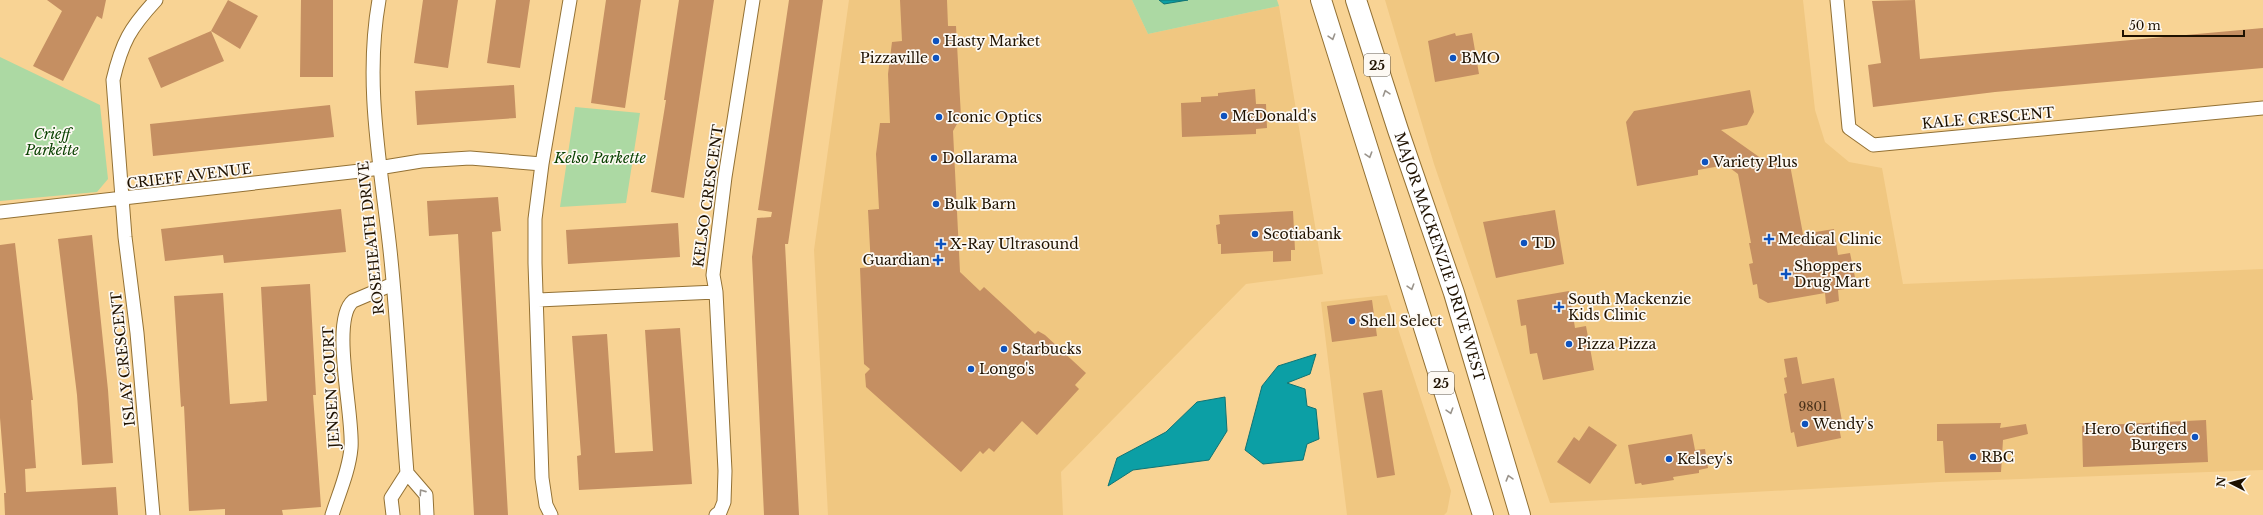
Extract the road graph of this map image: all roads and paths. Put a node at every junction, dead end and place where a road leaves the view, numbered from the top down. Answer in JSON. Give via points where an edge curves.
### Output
{"nodes":[{"id":1,"x":156,"y":0,"type":"edge"},
{"id":2,"x":379,"y":0,"type":"edge"},
{"id":3,"x":570,"y":0,"type":"edge"},
{"id":4,"x":753,"y":0,"type":"edge"},
{"id":5,"x":1321,"y":0,"type":"edge"},
{"id":6,"x":1356,"y":0,"type":"edge"},
{"id":7,"x":1837,"y":0,"type":"edge"},
{"id":8,"x":2263,"y":108,"type":"edge"},
{"id":9,"x":542,"y":164,"type":"junction"},
{"id":10,"x":381,"y":169,"type":"junction"},
{"id":11,"x":122,"y":200,"type":"junction"},
{"id":12,"x":0,"y":212,"type":"edge"},
{"id":13,"x":393,"y":284,"type":"junction"},
{"id":14,"x":716,"y":292,"type":"junction"},
{"id":15,"x":538,"y":300,"type":"junction"},
{"id":16,"x":407,"y":473,"type":"junction"},
{"id":17,"x":153,"y":515,"type":"edge"},
{"id":18,"x":332,"y":515,"type":"edge"},
{"id":19,"x":393,"y":515,"type":"edge"},
{"id":20,"x":427,"y":515,"type":"edge"},
{"id":21,"x":551,"y":515,"type":"edge"},
{"id":22,"x":716,"y":515,"type":"edge"},
{"id":23,"x":1483,"y":515,"type":"edge"},
{"id":24,"x":1520,"y":515,"type":"edge"}],
"edges":[{"from":1,"to":11,"type":"street","name":"ISLAY CRESCENT","via":[[134,24],[118,58],[113,80]]},
{"from":2,"to":10,"type":"street","name":"ROSEHEATH DRIVE","via":[[372,61],[374,129]]},
{"from":3,"to":9,"type":"street"},
{"from":4,"to":14,"type":"street","name":"KELSO CRESCENT","via":[[725,177],[713,275]]},
{"from":5,"to":23,"type":"main road","number":"25","one_way":true},
{"from":24,"to":6,"type":"main road","name":"MAJOR MACKENZIE DRIVE WEST","number":"25","one_way":true,"via":[[1454,293]]},
{"from":7,"to":8,"type":"street","name":"KALE CRESCENT","via":[[1849,128],[1873,145]]},
{"from":9,"to":10,"type":"street","name":"CRIEFF AVENUE","via":[[470,158],[421,161]]},
{"from":9,"to":15,"type":"street","via":[[535,219]]},
{"from":10,"to":11,"type":"street","name":"CRIEFF AVENUE"},
{"from":10,"to":13,"type":"street","name":"ROSEHEATH DRIVE"},
{"from":11,"to":12,"type":"street","name":"CRIEFF AVENUE"},
{"from":11,"to":17,"type":"street","name":"ISLAY CRESCENT"},
{"from":13,"to":16,"type":"street","name":"ROSEHEATH DRIVE"},
{"from":13,"to":18,"type":"street","name":"JENSEN COURT","via":[[353,301],[347,306],[344,315],[343,339],[352,447]]},
{"from":14,"to":15,"type":"street"},
{"from":14,"to":22,"type":"street","name":"KELSO CRESCENT","via":[[725,471],[724,502]]},
{"from":15,"to":21,"type":"street","via":[[542,478],[546,505]]},
{"from":16,"to":19,"type":"street","via":[[391,498]]},
{"from":20,"to":16,"type":"street","one_way":true,"via":[[426,495]]}]}
